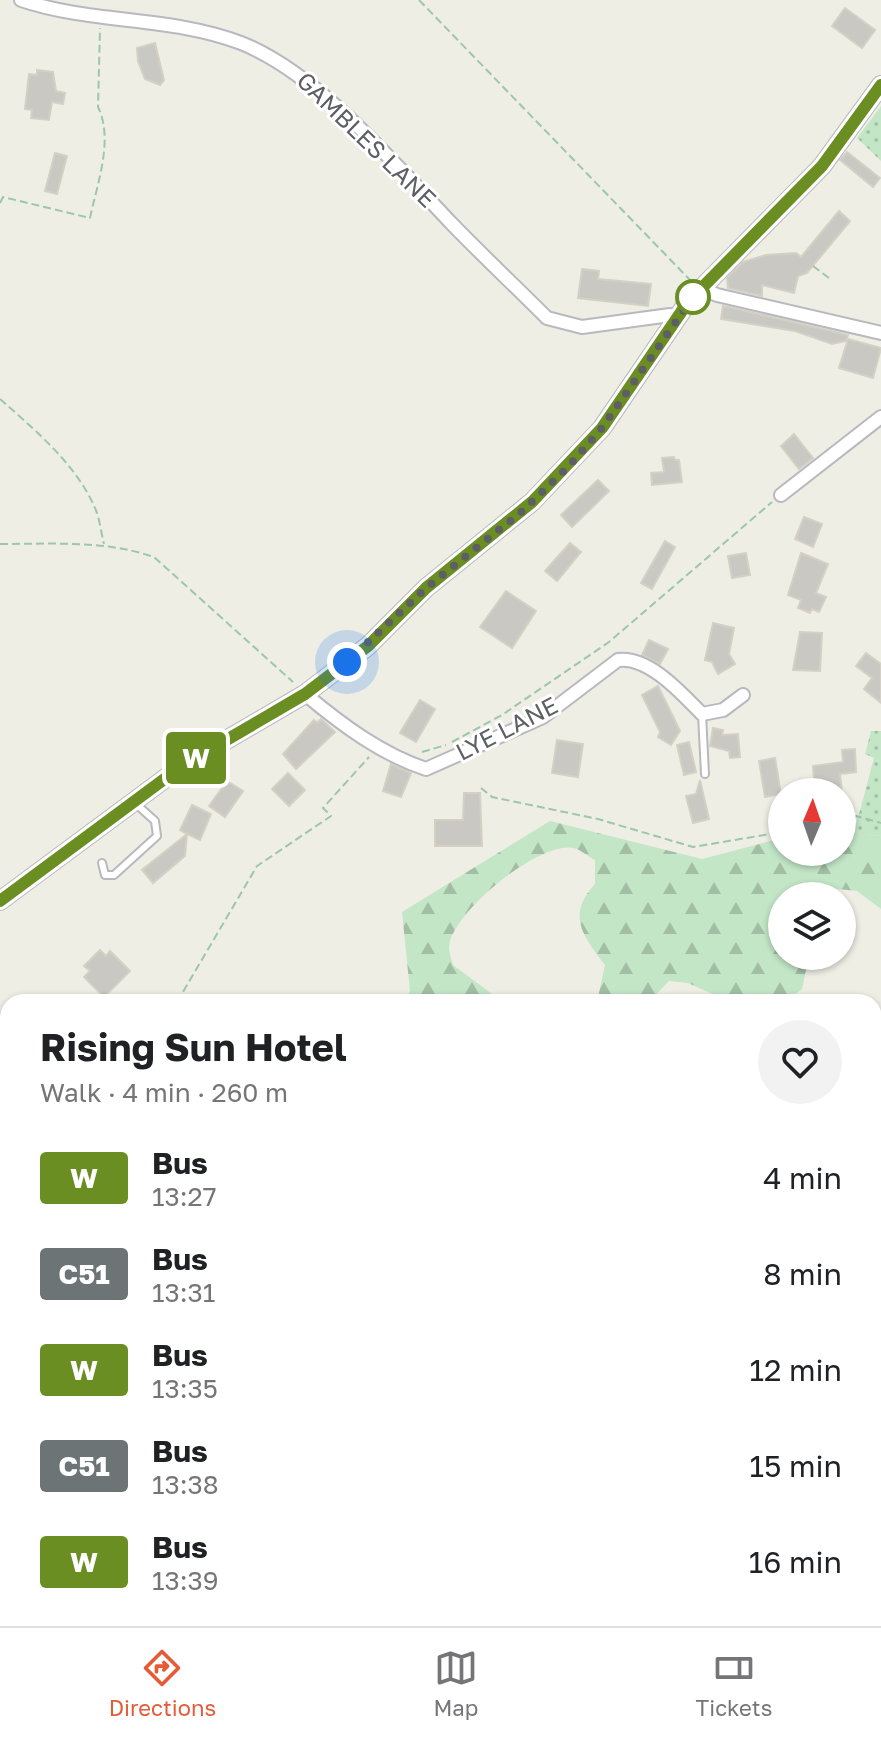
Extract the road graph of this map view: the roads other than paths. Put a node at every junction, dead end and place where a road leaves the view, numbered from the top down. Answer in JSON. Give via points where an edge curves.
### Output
{"nodes":[{"id":1,"x":21,"y":0,"type":"edge"},
{"id":2,"x":881,"y":85,"type":"edge"},
{"id":3,"x":701,"y":288,"type":"junction"},
{"id":4,"x":675,"y":318,"type":"junction"},
{"id":5,"x":881,"y":333,"type":"edge"},
{"id":6,"x":881,"y":417,"type":"edge"},
{"id":7,"x":781,"y":495,"type":"road end"},
{"id":8,"x":305,"y":694,"type":"junction"},
{"id":9,"x":743,"y":695,"type":"dead end"},
{"id":10,"x":702,"y":714,"type":"junction"},
{"id":11,"x":705,"y":774,"type":"dead end"},
{"id":12,"x":132,"y":801,"type":"junction"},
{"id":13,"x":102,"y":863,"type":"dead end"},
{"id":14,"x":0,"y":901,"type":"edge"}],
"edges":[{"from":1,"to":4,"type":"street","name":"GAMBLES LANE","via":[[240,43],[292,69],[391,160],[547,318],[582,327]]},
{"from":2,"to":3,"type":"main road","via":[[822,166]]},
{"from":3,"to":4,"type":"main road"},
{"from":3,"to":5,"type":"street"},
{"from":4,"to":8,"type":"main road","via":[[602,428],[567,468],[426,588],[368,646]]},
{"from":6,"to":7,"type":"street"},
{"from":8,"to":10,"type":"street","name":"LYE LANE","via":[[398,760],[426,769],[543,717],[618,660],[632,660],[658,675]]},
{"from":8,"to":12,"type":"main road"},
{"from":9,"to":10,"type":"street","via":[[723,710]]},
{"from":10,"to":11,"type":"lane"},
{"from":12,"to":13,"type":"lane","via":[[155,821],[157,836],[114,875],[105,875]]},
{"from":12,"to":14,"type":"main road"}]}
